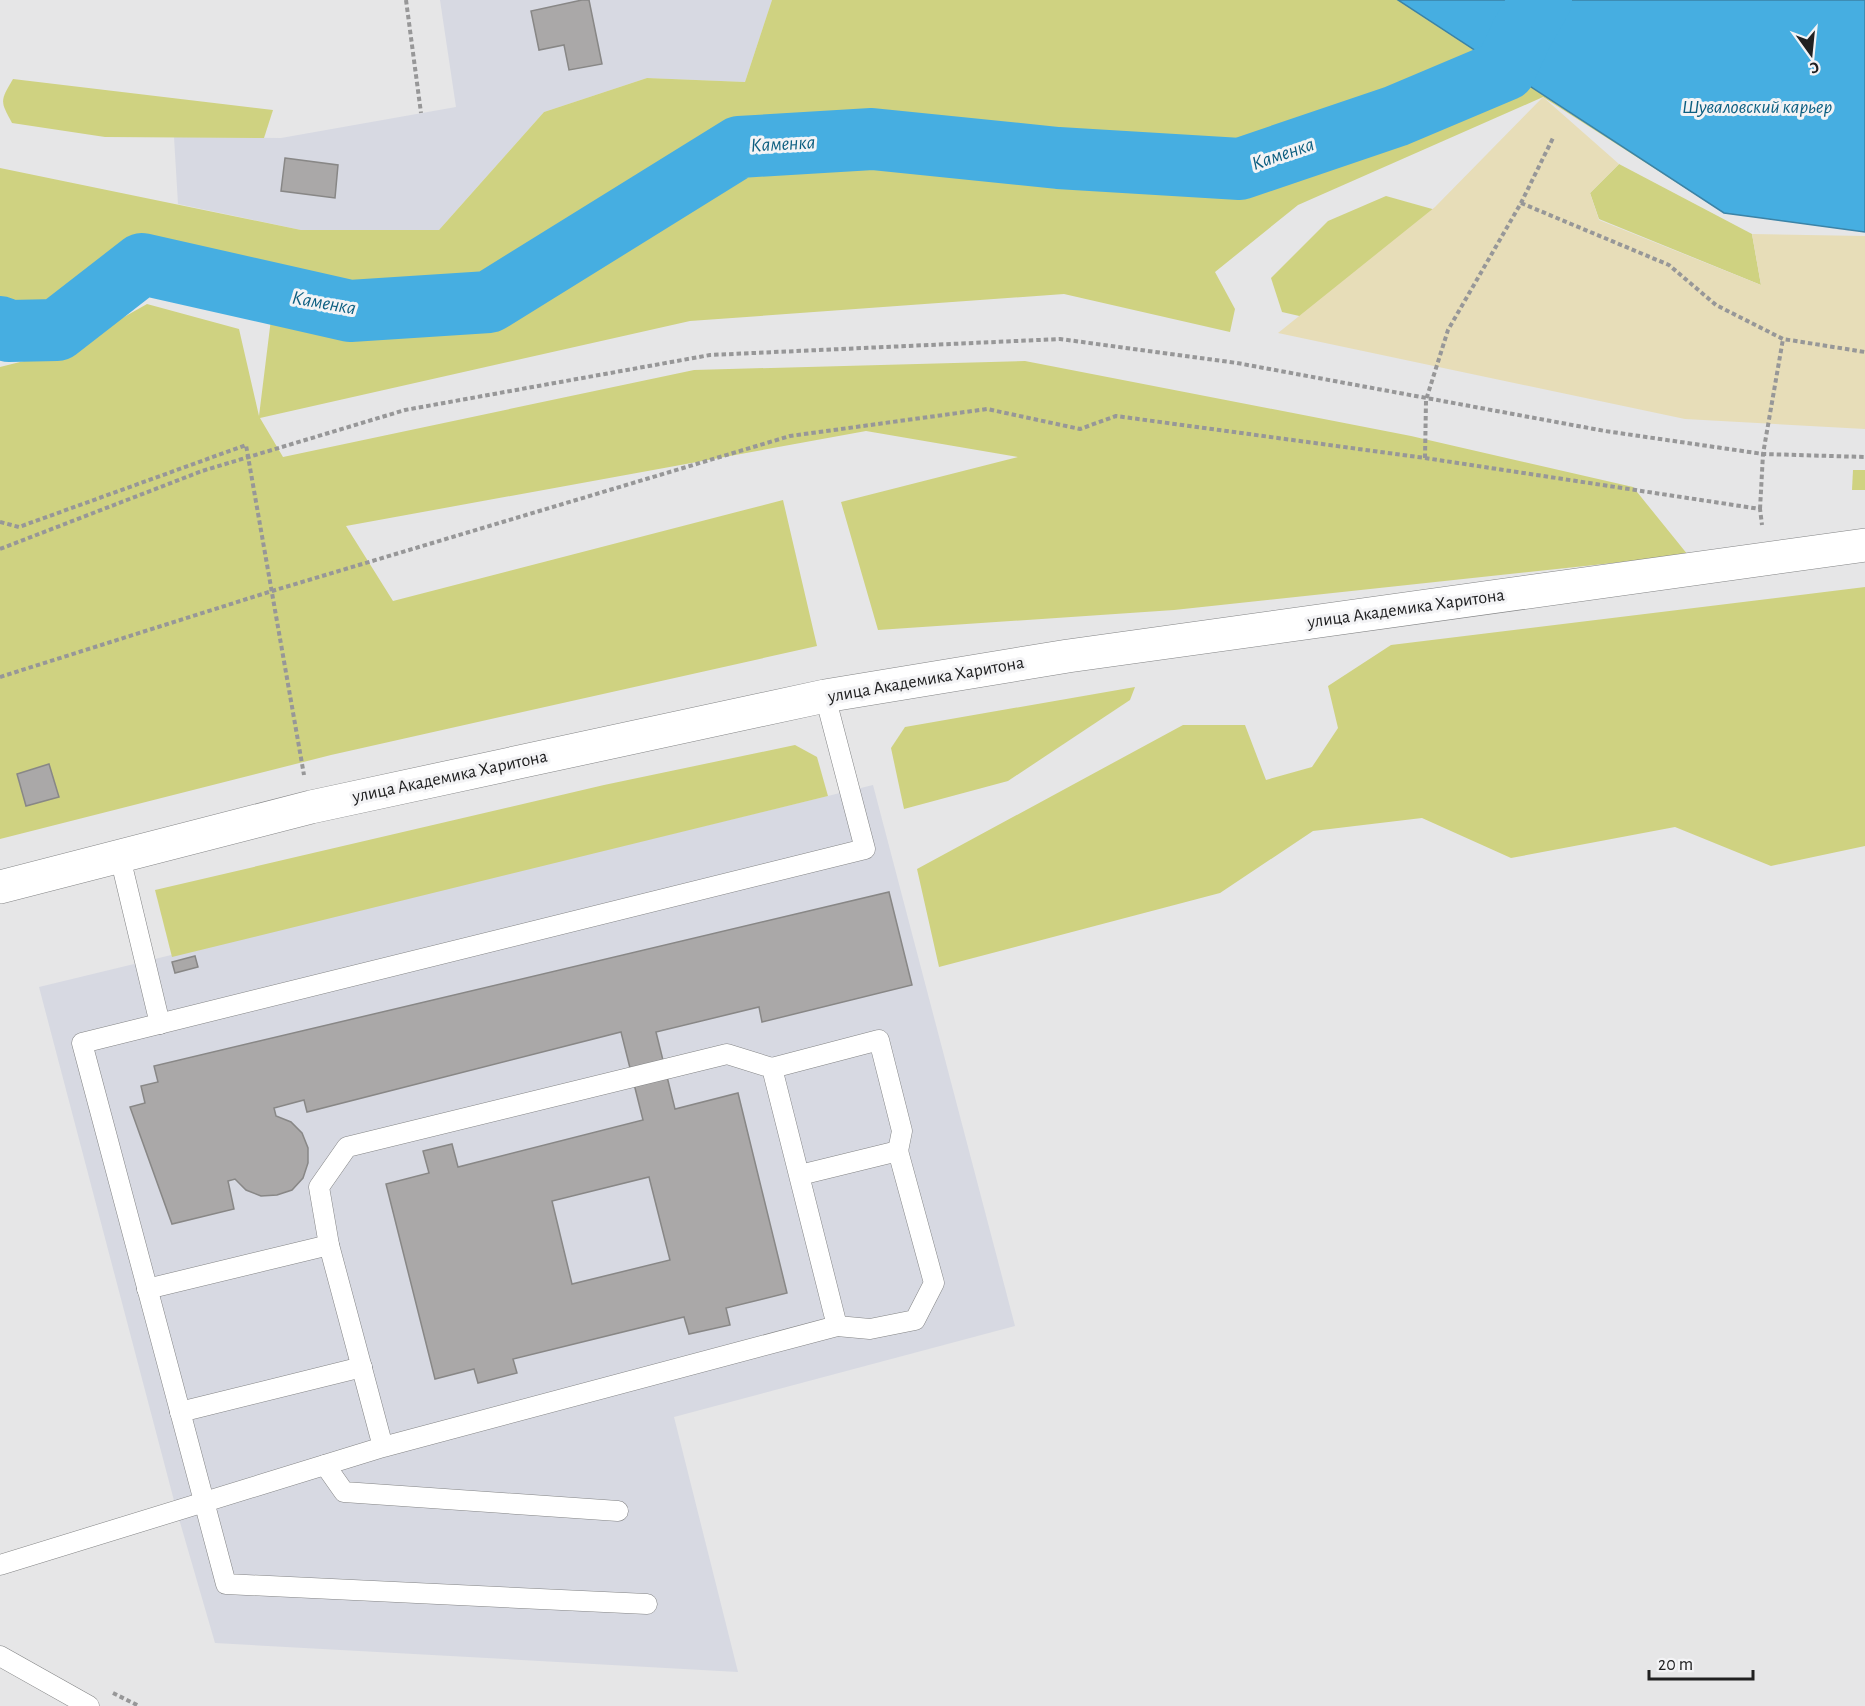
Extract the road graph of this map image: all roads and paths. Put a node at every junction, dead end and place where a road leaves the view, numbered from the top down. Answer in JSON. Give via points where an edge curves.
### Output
{"nodes":[{"id":1,"x":406,"y":0,"type":"edge"},
{"id":2,"x":421,"y":113,"type":"dead end"},
{"id":3,"x":1553,"y":138,"type":"dead end"},
{"id":4,"x":1521,"y":203,"type":"junction"},
{"id":5,"x":1783,"y":339,"type":"junction"},
{"id":6,"x":1865,"y":352,"type":"edge"},
{"id":7,"x":1426,"y":400,"type":"junction"},
{"id":8,"x":1763,"y":454,"type":"junction"},
{"id":9,"x":1865,"y":457,"type":"edge"},
{"id":10,"x":249,"y":458,"type":"junction"},
{"id":11,"x":1425,"y":458,"type":"junction"},
{"id":12,"x":1760,"y":509,"type":"junction"},
{"id":13,"x":0,"y":522,"type":"edge"},
{"id":14,"x":1865,"y":545,"type":"edge"},
{"id":15,"x":0,"y":549,"type":"edge"},
{"id":16,"x":1767,"y":558,"type":"junction"},
{"id":17,"x":272,"y":591,"type":"junction"},
{"id":18,"x":0,"y":677,"type":"edge"},
{"id":19,"x":825,"y":696,"type":"junction"},
{"id":20,"x":311,"y":807,"type":"junction"},
{"id":21,"x":120,"y":857,"type":"junction"},
{"id":22,"x":0,"y":887,"type":"edge"},
{"id":23,"x":160,"y":1024,"type":"junction"},
{"id":24,"x":772,"y":1068,"type":"junction"},
{"id":25,"x":898,"y":1151,"type":"junction"},
{"id":26,"x":800,"y":1175,"type":"junction"},
{"id":27,"x":329,"y":1245,"type":"junction"},
{"id":28,"x":147,"y":1289,"type":"junction"},
{"id":29,"x":837,"y":1326,"type":"junction"},
{"id":30,"x":362,"y":1367,"type":"junction"},
{"id":31,"x":180,"y":1412,"type":"junction"},
{"id":32,"x":383,"y":1447,"type":"junction"},
{"id":33,"x":324,"y":1465,"type":"junction"},
{"id":34,"x":205,"y":1503,"type":"junction"},
{"id":35,"x":618,"y":1512,"type":"dead end"},
{"id":36,"x":0,"y":1565,"type":"edge"},
{"id":37,"x":647,"y":1604,"type":"dead end"},
{"id":38,"x":0,"y":1656,"type":"edge"},
{"id":39,"x":89,"y":1706,"type":"edge"}],
"edges":[{"from":1,"to":2,"type":"path"},
{"from":3,"to":4,"type":"path"},
{"from":4,"to":5,"type":"path","via":[[1670,265],[1716,305]]},
{"from":4,"to":7,"type":"path","via":[[1448,330]]},
{"from":5,"to":6,"type":"path"},
{"from":5,"to":8,"type":"path"},
{"from":7,"to":8,"type":"path"},
{"from":7,"to":10,"type":"path","via":[[1237,363],[1060,339],[722,355],[405,410]]},
{"from":7,"to":11,"type":"path"},
{"from":8,"to":9,"type":"path"},
{"from":8,"to":12,"type":"path"},
{"from":10,"to":13,"type":"path","via":[[246,445],[19,527]]},
{"from":10,"to":15,"type":"path","via":[[202,471]]},
{"from":10,"to":17,"type":"path"},
{"from":11,"to":12,"type":"path"},
{"from":11,"to":17,"type":"path","via":[[1116,416],[1080,429],[987,409],[790,436]]},
{"from":12,"to":16,"type":"path"},
{"from":14,"to":16,"type":"street","name":"улица Академика Харитона"},
{"from":16,"to":19,"type":"street","name":"улица Академика Харитона","via":[[1068,656]]},
{"from":17,"to":18,"type":"path"},
{"from":17,"to":20,"type":"path"},
{"from":19,"to":20,"type":"street","name":"улица Академика Харитона"},
{"from":19,"to":23,"type":"lane","via":[[865,849]]},
{"from":20,"to":21,"type":"street","name":"улица Академика Харитона"},
{"from":21,"to":22,"type":"street","name":"улица Академика Харитона"},
{"from":21,"to":23,"type":"lane"},
{"from":23,"to":28,"type":"lane","via":[[82,1043]]},
{"from":24,"to":25,"type":"lane","via":[[879,1040],[902,1131]]},
{"from":24,"to":26,"type":"lane"},
{"from":24,"to":27,"type":"lane","via":[[727,1054],[347,1147],[319,1187]]},
{"from":25,"to":26,"type":"lane"},
{"from":25,"to":29,"type":"lane","via":[[934,1283],[915,1320],[870,1329]]},
{"from":26,"to":29,"type":"lane"},
{"from":27,"to":28,"type":"lane"},
{"from":27,"to":30,"type":"lane"},
{"from":28,"to":31,"type":"lane"},
{"from":29,"to":32,"type":"lane"},
{"from":30,"to":31,"type":"lane"},
{"from":30,"to":32,"type":"lane"},
{"from":31,"to":34,"type":"lane"},
{"from":32,"to":33,"type":"lane"},
{"from":33,"to":34,"type":"lane"},
{"from":33,"to":35,"type":"lane","via":[[344,1492]]},
{"from":34,"to":36,"type":"lane"},
{"from":34,"to":37,"type":"lane","via":[[226,1584]]},
{"from":38,"to":39,"type":"lane"}]}
